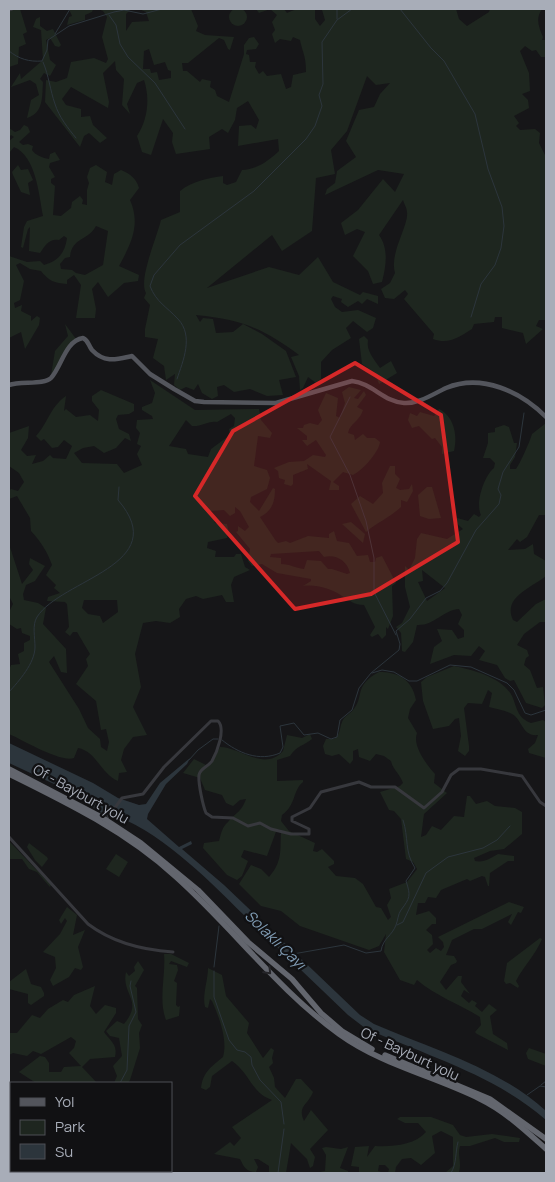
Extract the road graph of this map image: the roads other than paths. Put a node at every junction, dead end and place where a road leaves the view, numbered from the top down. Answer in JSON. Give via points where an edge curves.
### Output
{"nodes":[{"id":1,"x":9,"y":385,"type":"edge"},
{"id":2,"x":546,"y":418,"type":"edge"},
{"id":3,"x":9,"y":769,"type":"edge"},
{"id":4,"x":9,"y":774,"type":"edge"},
{"id":5,"x":546,"y":806,"type":"edge"},
{"id":6,"x":107,"y":819,"type":"junction"},
{"id":7,"x":9,"y":837,"type":"edge"},
{"id":8,"x":173,"y":952,"type":"dead end"},
{"id":9,"x":290,"y":977,"type":"junction"},
{"id":10,"x":294,"y":982,"type":"junction"},
{"id":11,"x":282,"y":985,"type":"junction"},
{"id":12,"x":287,"y":990,"type":"junction"},
{"id":13,"x":546,"y":1139,"type":"edge"},
{"id":14,"x":546,"y":1149,"type":"edge"}],
"edges":[{"from":1,"to":2,"type":"main road","via":[[50,380],[66,352],[83,338],[93,352],[119,361],[132,356],[150,374],[185,396],[204,402],[276,403],[352,381],[362,382],[395,402],[413,403],[459,384],[486,383],[520,396]]},
{"from":3,"to":6,"type":"highway","name":"Of - Bayburt yolu"},
{"from":4,"to":11,"type":"highway","name":"Of - Bayburt yolu","one_way":true,"via":[[88,813],[168,870]]},
{"from":5,"to":6,"type":"street","via":[[522,776],[469,769],[454,772],[442,792],[424,808],[395,787],[371,788],[359,782],[321,792],[310,808],[291,819],[309,829],[309,834],[304,836],[271,829],[260,823],[248,826],[234,818],[208,816],[202,802],[199,774],[212,761],[221,737],[221,724],[211,721],[164,767],[143,794],[122,798]]},
{"from":6,"to":9,"type":"highway","name":"Of - Bayburt yolu","via":[[198,890],[248,942]]},
{"from":7,"to":8,"type":"street","via":[[87,923],[100,933],[146,950]]},
{"from":9,"to":10,"type":"highway","name":"Of - Bayburt yolu"},
{"from":9,"to":11,"type":"highway","via":[[283,980]]},
{"from":10,"to":12,"type":"highway","via":[[294,987]]},
{"from":10,"to":13,"type":"highway","name":"Of - Bayburt yolu","via":[[342,1031],[401,1062],[490,1099]]},
{"from":11,"to":12,"type":"highway","name":"Of - Bayburt yolu"},
{"from":12,"to":14,"type":"highway","name":"Of - Bayburt yolu","via":[[340,1035],[415,1074],[481,1099]]}]}
